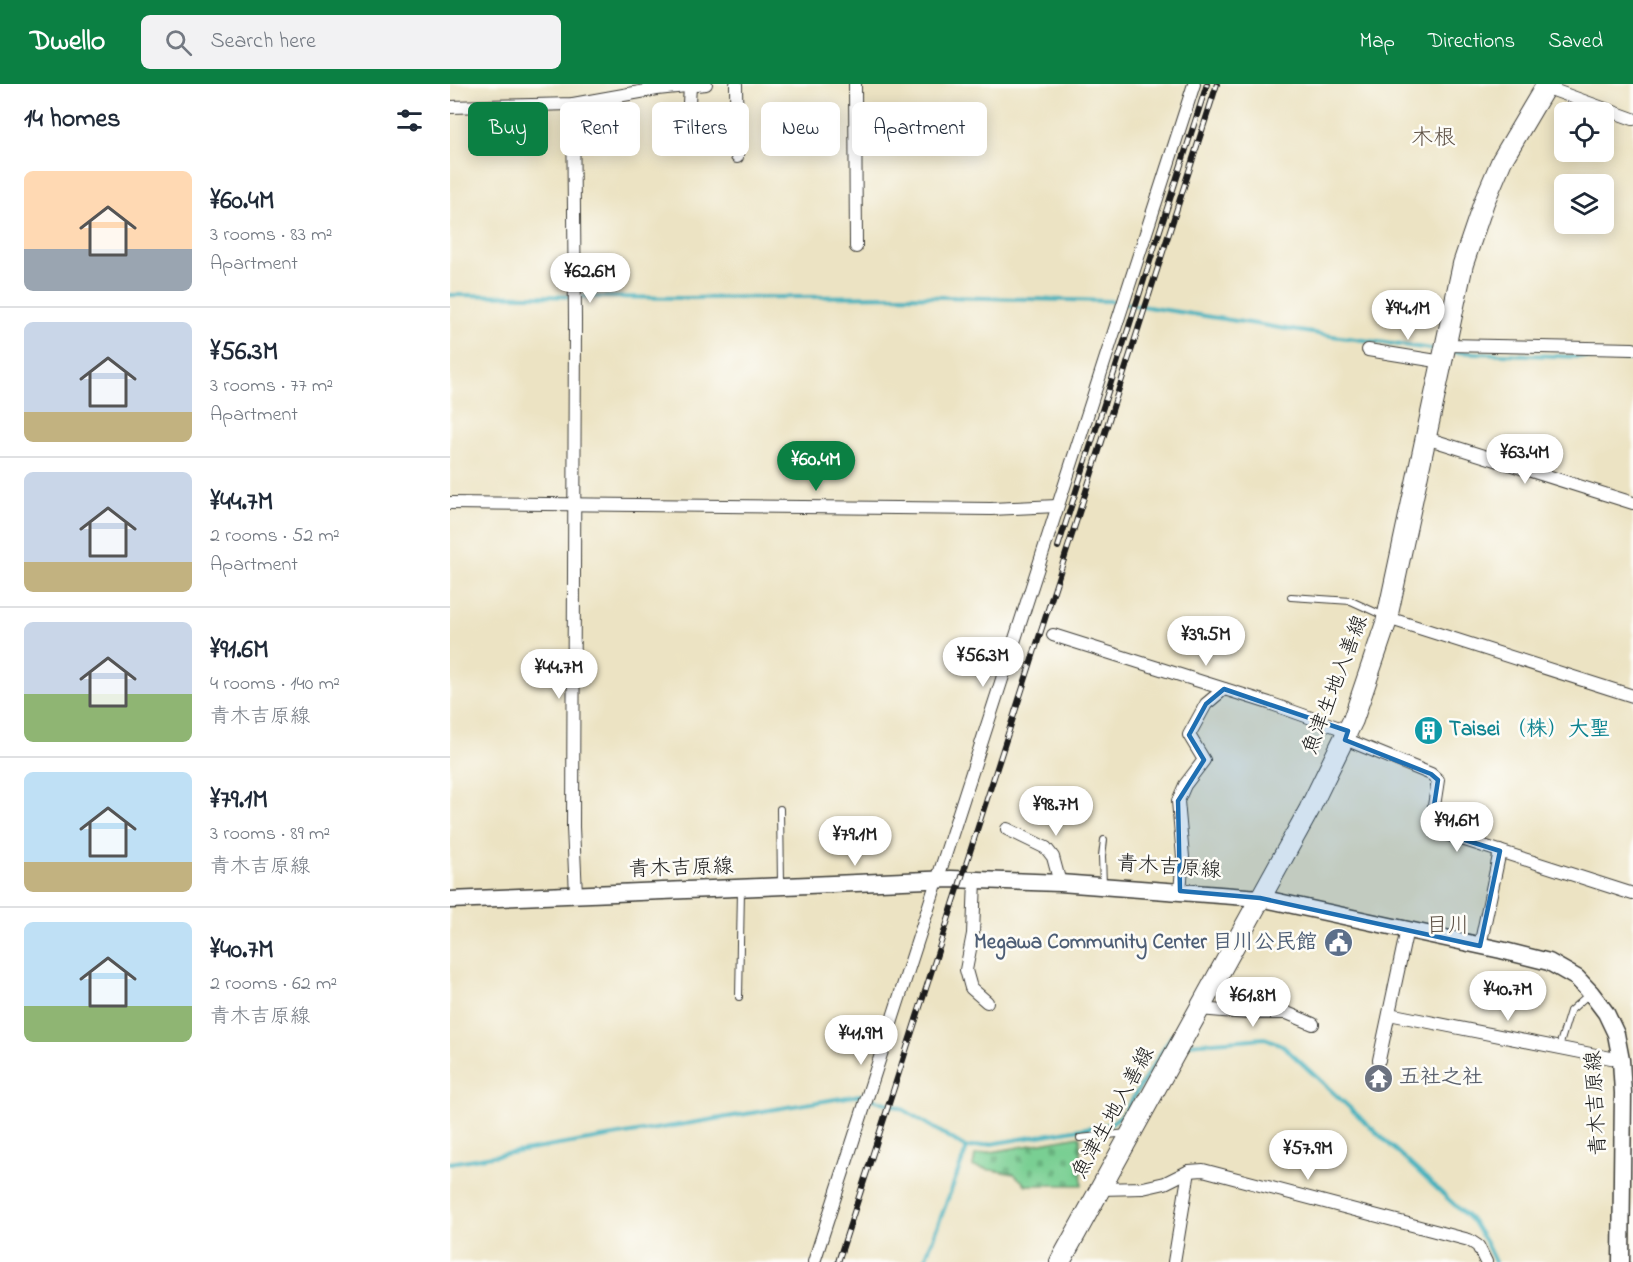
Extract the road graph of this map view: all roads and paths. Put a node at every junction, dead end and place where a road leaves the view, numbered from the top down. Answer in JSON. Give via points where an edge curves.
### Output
{"nodes":[{"id":1,"x":706,"y":84,"type":"edge"},
{"id":2,"x":736,"y":84,"type":"edge"},
{"id":3,"x":855,"y":84,"type":"edge"},
{"id":4,"x":1194,"y":84,"type":"edge"},
{"id":5,"x":690,"y":86,"type":"junction"},
{"id":6,"x":1546,"y":86,"type":"edge"},
{"id":7,"x":584,"y":102,"type":"edge"},
{"id":8,"x":689,"y":102,"type":"edge"},
{"id":9,"x":560,"y":104,"type":"edge"},
{"id":10,"x":450,"y":107,"type":"edge"},
{"id":11,"x":1633,"y":119,"type":"edge"},
{"id":12,"x":573,"y":156,"type":"edge"},
{"id":13,"x":737,"y":157,"type":"dead end"},
{"id":14,"x":856,"y":247,"type":"dead end"},
{"id":15,"x":1633,"y":349,"type":"edge"},
{"id":16,"x":1368,"y":350,"type":"dead end"},
{"id":17,"x":1445,"y":354,"type":"junction"},
{"id":18,"x":1426,"y":438,"type":"junction"},
{"id":19,"x":450,"y":503,"type":"edge"},
{"id":20,"x":575,"y":503,"type":"junction"},
{"id":21,"x":1633,"y":503,"type":"edge"},
{"id":22,"x":1057,"y":506,"type":"junction"},
{"id":23,"x":1291,"y":597,"type":"dead end"},
{"id":24,"x":1388,"y":618,"type":"junction"},
{"id":25,"x":1053,"y":635,"type":"dead end"},
{"id":26,"x":1224,"y":689,"type":"junction"},
{"id":27,"x":1633,"y":696,"type":"edge"},
{"id":28,"x":1347,"y":735,"type":"junction"},
{"id":29,"x":780,"y":809,"type":"dead end"},
{"id":30,"x":1007,"y":829,"type":"dead end"},
{"id":31,"x":1104,"y":840,"type":"dead end"},
{"id":32,"x":1500,"y":851,"type":"junction"},
{"id":33,"x":975,"y":879,"type":"junction"},
{"id":34,"x":937,"y":880,"type":"junction"},
{"id":35,"x":1060,"y":883,"type":"junction"},
{"id":36,"x":1103,"y":886,"type":"junction"},
{"id":37,"x":782,"y":887,"type":"junction"},
{"id":38,"x":741,"y":889,"type":"junction"},
{"id":39,"x":1180,"y":891,"type":"junction"},
{"id":40,"x":1633,"y":894,"type":"edge"},
{"id":41,"x":576,"y":895,"type":"junction"},
{"id":42,"x":1260,"y":898,"type":"junction"},
{"id":43,"x":450,"y":900,"type":"edge"},
{"id":44,"x":1407,"y":929,"type":"junction"},
{"id":45,"x":1480,"y":945,"type":"junction"},
{"id":46,"x":1591,"y":993,"type":"junction"},
{"id":47,"x":739,"y":997,"type":"dead end"},
{"id":48,"x":987,"y":1002,"type":"dead end"},
{"id":49,"x":1199,"y":1009,"type":"junction"},
{"id":50,"x":1389,"y":1014,"type":"junction"},
{"id":51,"x":1312,"y":1024,"type":"dead end"},
{"id":52,"x":1559,"y":1047,"type":"junction"},
{"id":53,"x":1380,"y":1060,"type":"dead end"},
{"id":54,"x":1621,"y":1060,"type":"junction"},
{"id":55,"x":1628,"y":1119,"type":"edge"},
{"id":56,"x":1131,"y":1133,"type":"junction"},
{"id":57,"x":1080,"y":1138,"type":"dead end"},
{"id":58,"x":1189,"y":1171,"type":"junction"},
{"id":59,"x":1100,"y":1189,"type":"junction"},
{"id":60,"x":814,"y":1262,"type":"edge"},
{"id":61,"x":1060,"y":1262,"type":"edge"},
{"id":62,"x":1174,"y":1262,"type":"edge"},
{"id":63,"x":1486,"y":1262,"type":"edge"},
{"id":64,"x":1621,"y":1262,"type":"edge"}],
"edges":[{"from":1,"to":5,"type":"street"},
{"from":2,"to":13,"type":"street"},
{"from":3,"to":14,"type":"street"},
{"from":4,"to":22,"type":"street"},
{"from":5,"to":7,"type":"street"},
{"from":5,"to":8,"type":"street"},
{"from":6,"to":11,"type":"street"},
{"from":6,"to":17,"type":"main road","name":"魚津生地入善線","via":[[1507,151],[1484,202],[1463,264]]},
{"from":9,"to":10,"type":"street"},
{"from":12,"to":20,"type":"street"},
{"from":15,"to":17,"type":"street"},
{"from":16,"to":17,"type":"street"},
{"from":17,"to":18,"type":"main road","name":"魚津生地入善線"},
{"from":18,"to":21,"type":"street"},
{"from":18,"to":24,"type":"main road","name":"魚津生地入善線"},
{"from":19,"to":20,"type":"street"},
{"from":20,"to":22,"type":"street","via":[[991,509]]},
{"from":20,"to":41,"type":"street"},
{"from":22,"to":34,"type":"street"},
{"from":23,"to":24,"type":"lane","via":[[1351,601]]},
{"from":24,"to":27,"type":"street"},
{"from":24,"to":28,"type":"main road","name":"魚津生地入善線"},
{"from":25,"to":26,"type":"street"},
{"from":26,"to":28,"type":"street"},
{"from":26,"to":39,"type":"street","via":[[1206,704],[1189,735],[1204,760],[1178,801],[1183,857]]},
{"from":28,"to":32,"type":"street","via":[[1438,780],[1432,819],[1440,832]]},
{"from":28,"to":42,"type":"main road","name":"魚津生地入善線"},
{"from":29,"to":37,"type":"lane"},
{"from":30,"to":35,"type":"street","via":[[1046,848],[1053,857]]},
{"from":31,"to":36,"type":"lane"},
{"from":32,"to":40,"type":"street"},
{"from":32,"to":45,"type":"street"},
{"from":33,"to":34,"type":"main road","name":"青木吉原線"},
{"from":33,"to":35,"type":"main road","name":"青木吉原線"},
{"from":33,"to":48,"type":"street","via":[[973,934],[966,970],[971,988]]},
{"from":34,"to":37,"type":"main road","name":"青木吉原線"},
{"from":34,"to":60,"type":"street"},
{"from":35,"to":36,"type":"main road","name":"青木吉原線"},
{"from":36,"to":39,"type":"main road","name":"青木吉原線"},
{"from":37,"to":38,"type":"main road","name":"青木吉原線"},
{"from":38,"to":41,"type":"main road","name":"青木吉原線"},
{"from":38,"to":47,"type":"lane"},
{"from":39,"to":42,"type":"main road","name":"青木吉原線"},
{"from":41,"to":43,"type":"main road","name":"青木吉原線"},
{"from":42,"to":44,"type":"main road","name":"青木吉原線"},
{"from":42,"to":49,"type":"main road","name":"魚津生地入善線"},
{"from":44,"to":45,"type":"main road","name":"青木吉原線"},
{"from":44,"to":50,"type":"street"},
{"from":45,"to":46,"type":"main road","name":"青木吉原線","via":[[1549,962],[1577,978]]},
{"from":46,"to":52,"type":"lane","via":[[1570,1011]]},
{"from":46,"to":54,"type":"main road","name":"青木吉原線","via":[[1616,1034]]},
{"from":49,"to":51,"type":"street","via":[[1287,1013]]},
{"from":49,"to":56,"type":"main road","name":"魚津生地入善線"},
{"from":50,"to":52,"type":"street"},
{"from":50,"to":53,"type":"street"},
{"from":52,"to":54,"type":"street"},
{"from":54,"to":55,"type":"main road","name":"青木吉原線"},
{"from":55,"to":64,"type":"main road","name":"青木吉原線"},
{"from":56,"to":57,"type":"lane"},
{"from":56,"to":59,"type":"main road","name":"魚津生地入善線"},
{"from":58,"to":59,"type":"street","via":[[1143,1188]]},
{"from":58,"to":62,"type":"street"},
{"from":58,"to":63,"type":"street","via":[[1220,1173],[1469,1240],[1478,1246]]},
{"from":59,"to":61,"type":"main road","name":"魚津生地入善線"}]}
